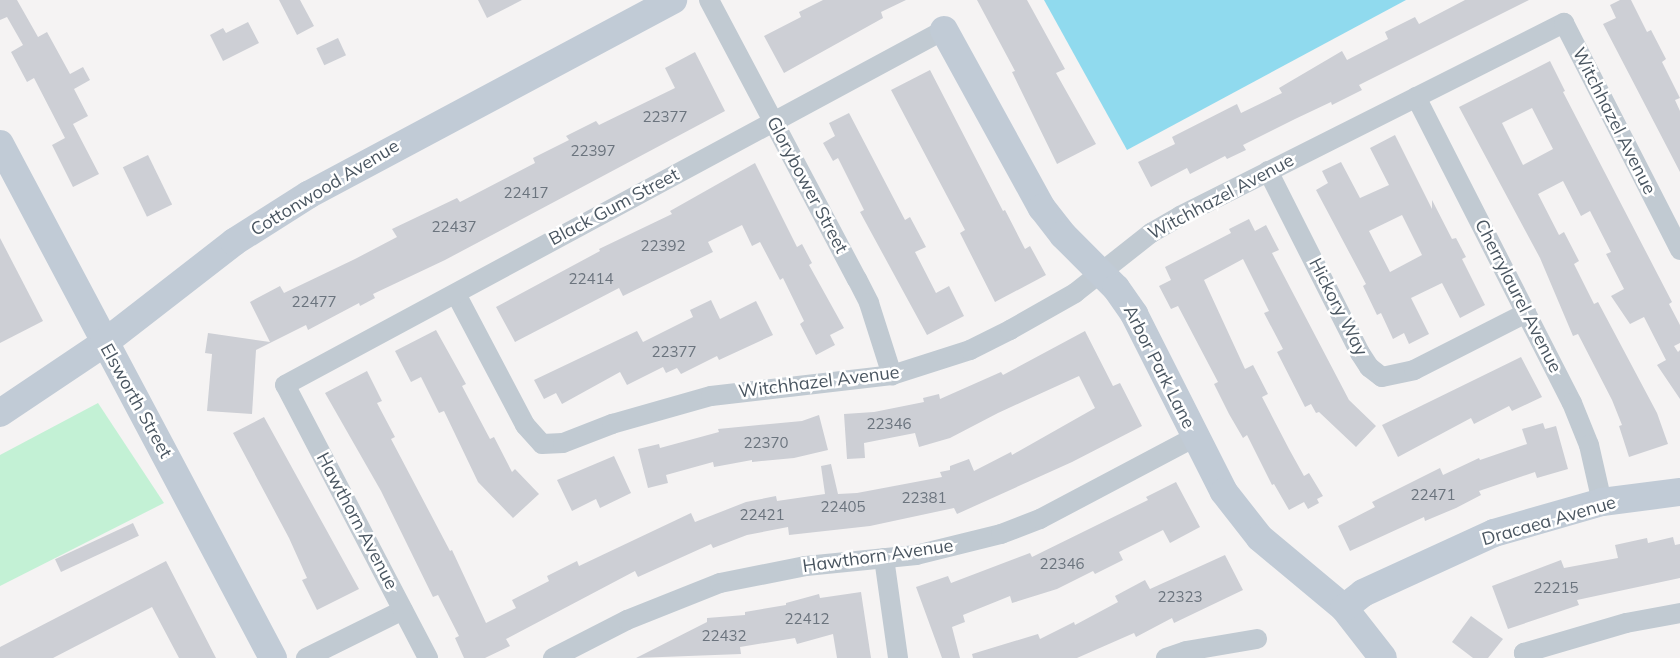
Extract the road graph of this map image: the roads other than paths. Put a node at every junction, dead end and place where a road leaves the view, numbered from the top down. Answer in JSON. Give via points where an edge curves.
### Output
{"nodes":[{"id":1,"x":673,"y":0,"type":"edge"},
{"id":2,"x":709,"y":0,"type":"edge"},
{"id":3,"x":944,"y":30,"type":"joint"},
{"id":4,"x":1416,"y":97,"type":"junction"},
{"id":5,"x":773,"y":122,"type":"junction"},
{"id":6,"x":0,"y":144,"type":"edge"},
{"id":7,"x":1268,"y":171,"type":"junction"},
{"id":8,"x":1680,"y":250,"type":"edge"},
{"id":9,"x":1101,"y":273,"type":"junction"},
{"id":10,"x":456,"y":294,"type":"junction"},
{"id":11,"x":1526,"y":313,"type":"junction"},
{"id":12,"x":104,"y":343,"type":"junction"},
{"id":13,"x":892,"y":375,"type":"junction"},
{"id":14,"x":285,"y":385,"type":"joint"},
{"id":15,"x":0,"y":413,"type":"edge"},
{"id":16,"x":1195,"y":437,"type":"junction"},
{"id":17,"x":1680,"y":492,"type":"edge"},
{"id":18,"x":1602,"y":502,"type":"junction"},
{"id":19,"x":884,"y":558,"type":"junction"},
{"id":20,"x":1344,"y":608,"type":"junction"},
{"id":21,"x":403,"y":610,"type":"junction"},
{"id":22,"x":1680,"y":612,"type":"edge"},
{"id":23,"x":1257,"y":639,"type":"dead end"},
{"id":24,"x":273,"y":658,"type":"edge"},
{"id":25,"x":306,"y":658,"type":"edge"},
{"id":26,"x":428,"y":658,"type":"edge"},
{"id":27,"x":553,"y":658,"type":"edge"},
{"id":28,"x":898,"y":658,"type":"edge"},
{"id":29,"x":1166,"y":658,"type":"edge"},
{"id":30,"x":1383,"y":658,"type":"edge"},
{"id":31,"x":1526,"y":658,"type":"edge"}],
"edges":[{"from":1,"to":12,"type":"street","name":"Cottonwood Avenue","via":[[308,195],[234,242]]},
{"from":2,"to":5,"type":"street","name":"Glorybower Street"},
{"from":3,"to":5,"type":"street","name":"Black Gum Street"},
{"from":3,"to":9,"type":"street","name":"Arbor Park Lane","via":[[1042,208],[1062,235]]},
{"from":4,"to":7,"type":"street","name":"Witchhazel Avenue"},
{"from":4,"to":8,"type":"street","name":"Witchhazel Avenue","via":[[1564,23]]},
{"from":4,"to":11,"type":"street","name":"Cherrylaurel Avenue"},
{"from":5,"to":10,"type":"street","name":"Black Gum Street"},
{"from":5,"to":13,"type":"street","name":"Glorybower Street","via":[[865,295]]},
{"from":6,"to":12,"type":"street","name":"Elsworth Street"},
{"from":7,"to":9,"type":"street","name":"Witchhazel Avenue","via":[[1151,233]]},
{"from":7,"to":11,"type":"street","name":"Hickory Way","via":[[1360,353],[1369,368],[1382,378],[1414,370]]},
{"from":9,"to":13,"type":"street","name":"Witchhazel Avenue","via":[[1075,293],[970,350]]},
{"from":9,"to":16,"type":"street","name":"Arbor Park Lane","via":[[1134,314]]},
{"from":10,"to":13,"type":"street","name":"Witchhazel Avenue","via":[[525,424],[542,444],[563,443],[620,421],[711,396]]},
{"from":10,"to":14,"type":"street","name":"Black Gum Street"},
{"from":11,"to":18,"type":"street","name":"Cherrylaurel Avenue","via":[[1582,424]]},
{"from":12,"to":15,"type":"street","name":"Cottonwood Avenue"},
{"from":12,"to":24,"type":"street","name":"Elsworth Street","via":[[124,374]]},
{"from":14,"to":21,"type":"street","name":"Hawthorn Avenue"},
{"from":16,"to":19,"type":"street","name":"Hawthorn Avenue","via":[[1040,519],[956,546]]},
{"from":16,"to":20,"type":"street","name":"Arbor Park Lane","via":[[1224,492],[1260,538]]},
{"from":17,"to":18,"type":"street","name":"Dracaea Avenue"},
{"from":18,"to":20,"type":"street","name":"Dracaea Avenue","via":[[1494,533],[1363,592]]},
{"from":19,"to":27,"type":"street","name":"Hawthorn Avenue","via":[[806,566],[720,584],[627,620]]},
{"from":19,"to":28,"type":"street"},
{"from":20,"to":30,"type":"street","name":"Arbor Park Lane"},
{"from":21,"to":25,"type":"street"},
{"from":21,"to":26,"type":"street","name":"Hawthorn Avenue"},
{"from":22,"to":31,"type":"street","via":[[1626,622],[1524,653]]},
{"from":23,"to":29,"type":"street","via":[[1186,650]]}]}
